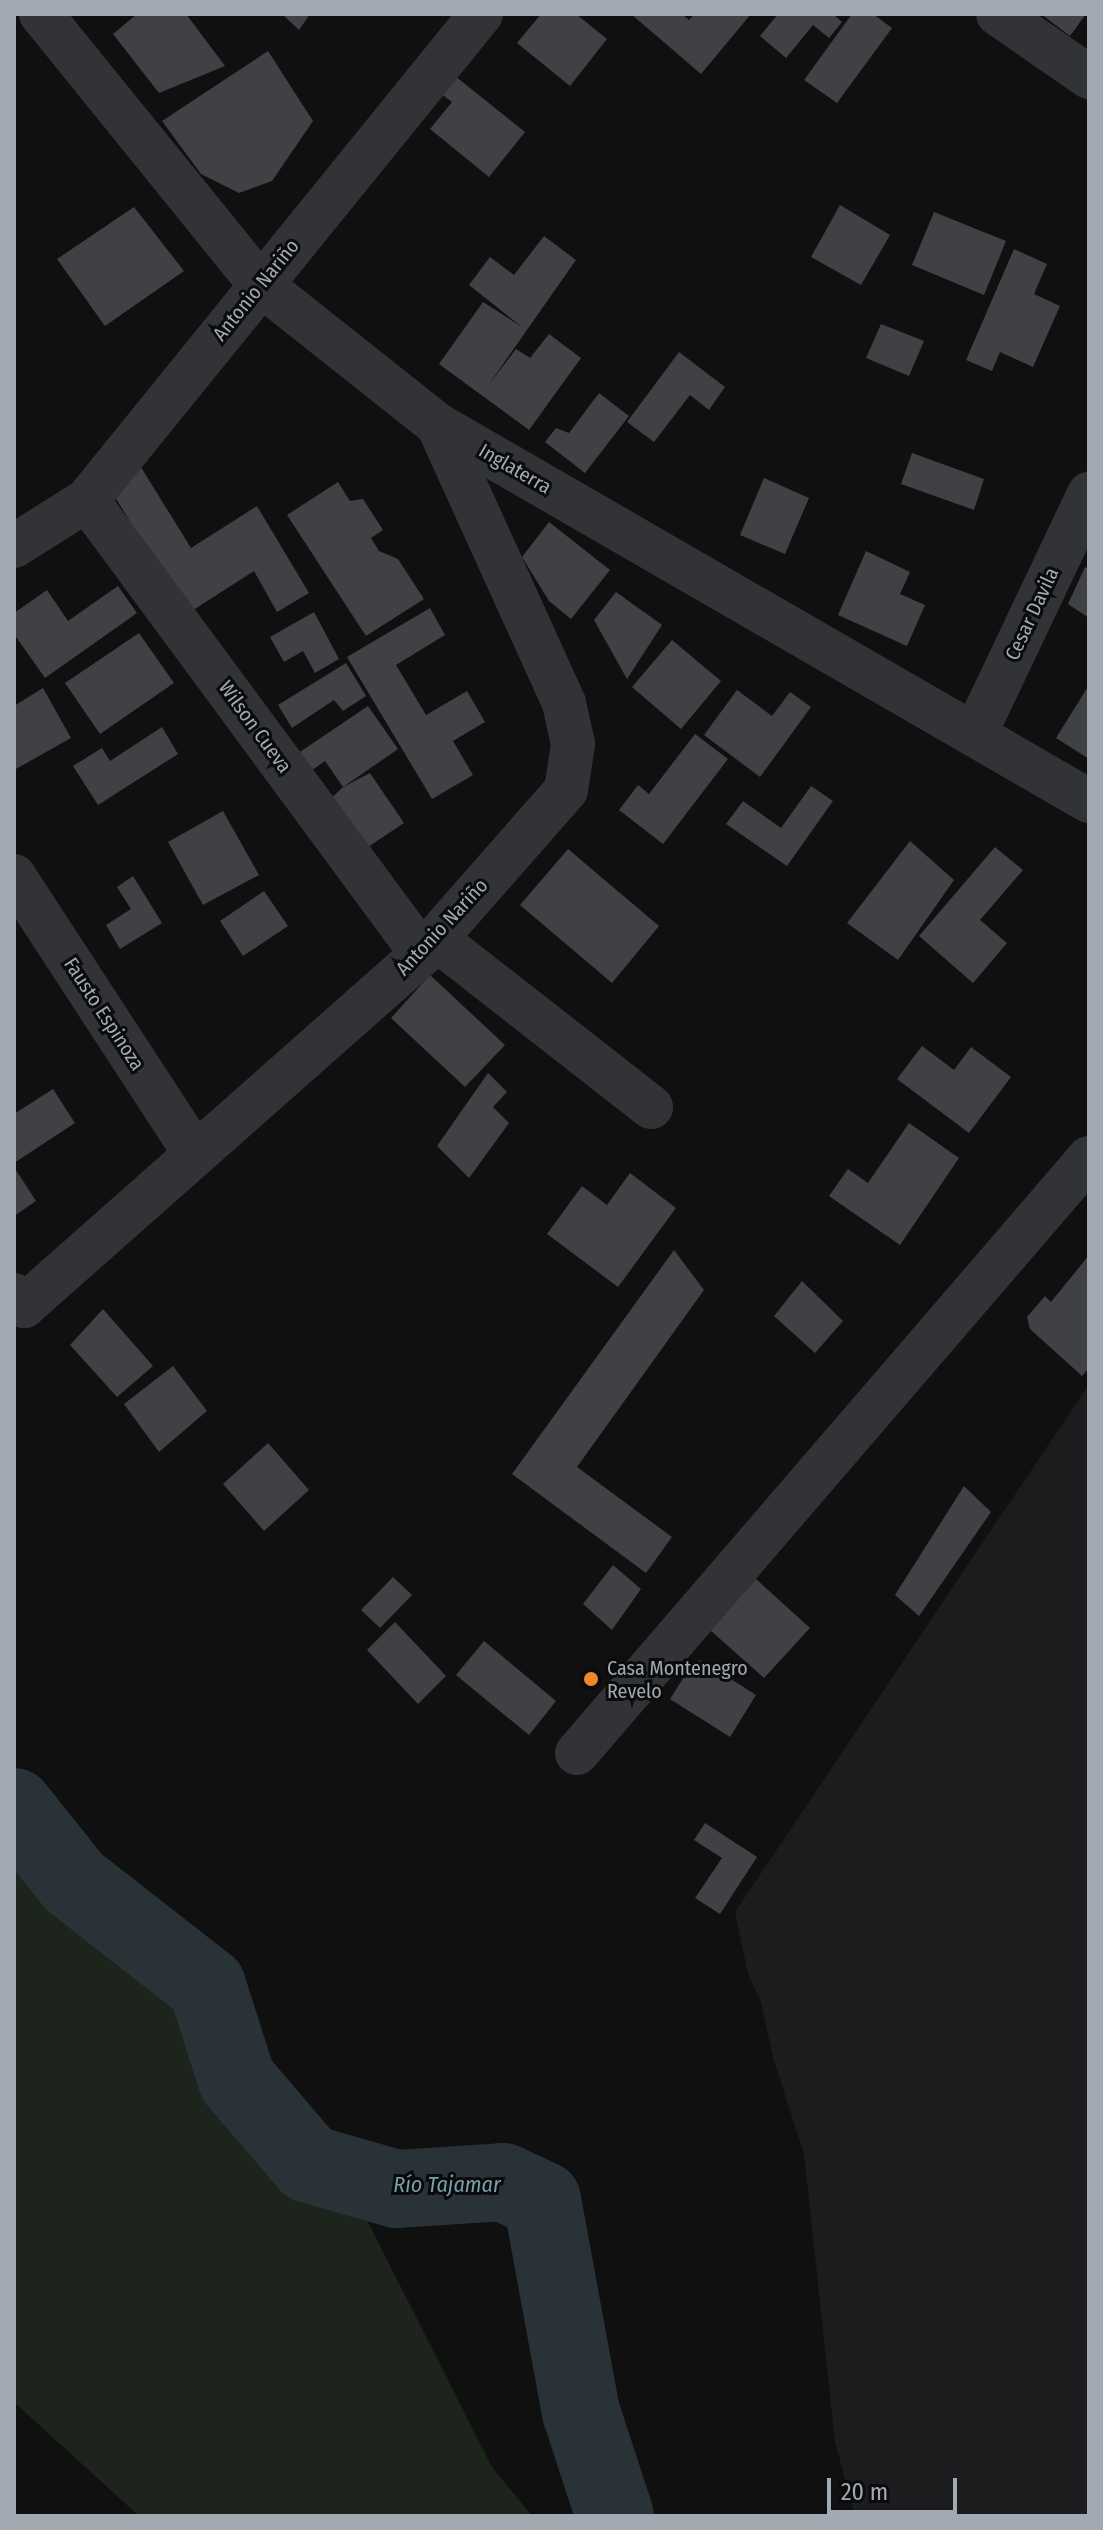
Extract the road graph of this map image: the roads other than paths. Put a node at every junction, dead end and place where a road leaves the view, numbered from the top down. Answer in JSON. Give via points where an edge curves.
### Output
{"nodes":[{"id":1,"x":41,"y":14,"type":"edge"},
{"id":2,"x":481,"y":14,"type":"edge"},
{"id":3,"x":998,"y":14,"type":"edge"},
{"id":4,"x":1089,"y":77,"type":"edge"},
{"id":5,"x":260,"y":284,"type":"junction"},
{"id":6,"x":438,"y":425,"type":"junction"},
{"id":7,"x":1089,"y":494,"type":"edge"},
{"id":8,"x":87,"y":500,"type":"junction"},
{"id":9,"x":14,"y":546,"type":"edge"},
{"id":10,"x":975,"y":734,"type":"junction"},
{"id":11,"x":1089,"y":801,"type":"edge"},
{"id":12,"x":14,"y":876,"type":"edge"},
{"id":13,"x":429,"y":946,"type":"junction"},
{"id":14,"x":651,"y":1107,"type":"dead end"},
{"id":15,"x":194,"y":1152,"type":"junction"},
{"id":16,"x":1089,"y":1158,"type":"edge"},
{"id":17,"x":14,"y":1295,"type":"edge"},
{"id":18,"x":577,"y":1753,"type":"dead end"}],
"edges":[{"from":1,"to":5,"type":"street","name":"Inglaterra"},
{"from":2,"to":5,"type":"street","name":"Antonio Nariño"},
{"from":3,"to":4,"type":"street"},
{"from":5,"to":6,"type":"street","name":"Inglaterra"},
{"from":5,"to":8,"type":"street","name":"Antonio Nariño"},
{"from":6,"to":10,"type":"street","name":"Inglaterra"},
{"from":6,"to":13,"type":"street","name":"Antonio Nariño","via":[[564,703],[573,744],[566,790]]},
{"from":7,"to":10,"type":"street","name":"Cesar Davila"},
{"from":8,"to":9,"type":"street","name":"Antonio Nariño"},
{"from":8,"to":13,"type":"street","name":"Wilson Cueva"},
{"from":10,"to":11,"type":"street","name":"Inglaterra"},
{"from":12,"to":15,"type":"street","name":"Fausto Espinoza"},
{"from":13,"to":14,"type":"street","name":"Wilson Cueva"},
{"from":13,"to":15,"type":"street","name":"Antonio Nariño"},
{"from":15,"to":17,"type":"street","name":"Antonio Nariño","via":[[24,1306]]},
{"from":16,"to":18,"type":"street"}]}
